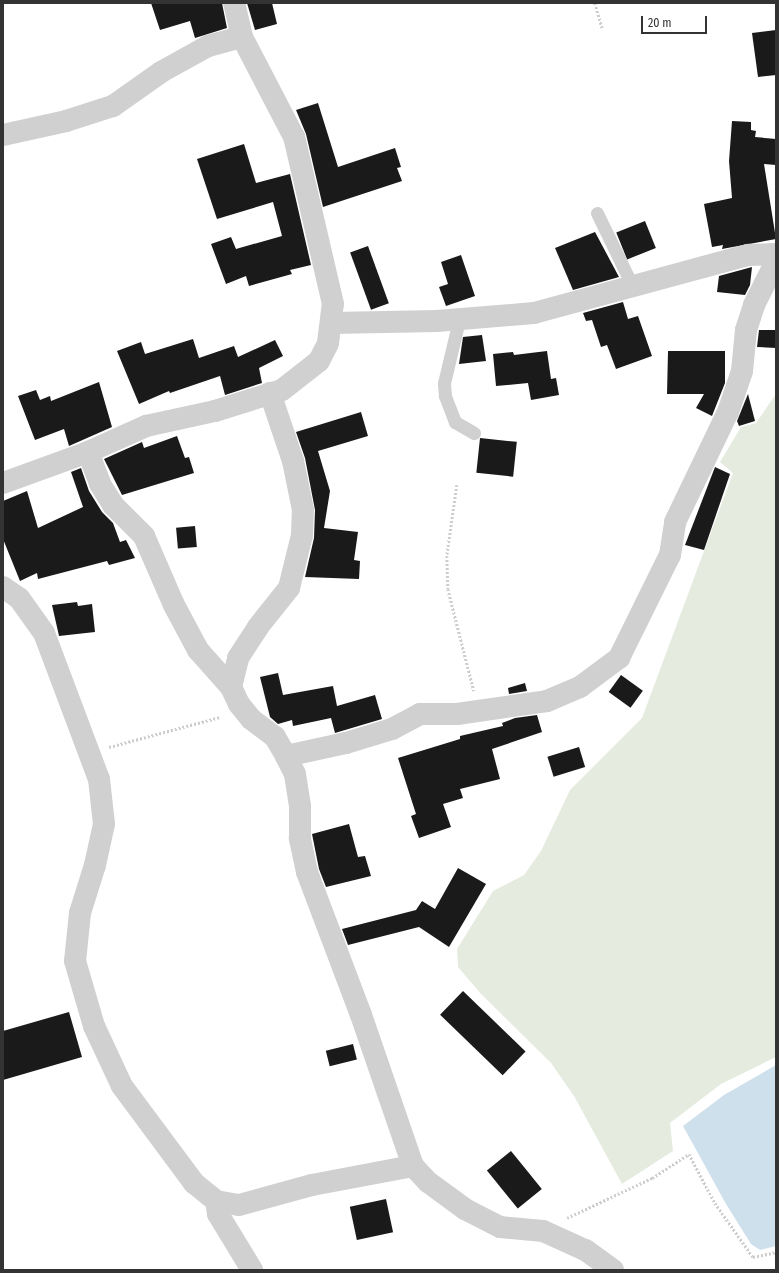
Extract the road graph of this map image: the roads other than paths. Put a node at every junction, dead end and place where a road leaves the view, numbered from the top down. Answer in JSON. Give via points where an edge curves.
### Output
{"nodes":[{"id":1,"x":234,"y":3,"type":"edge"},
{"id":2,"x":242,"y":37,"type":"junction"},
{"id":3,"x":3,"y":135,"type":"edge"},
{"id":4,"x":597,"y":213,"type":"dead end"},
{"id":5,"x":776,"y":254,"type":"edge"},
{"id":6,"x":776,"y":261,"type":"edge"},
{"id":7,"x":633,"y":287,"type":"junction"},
{"id":8,"x":459,"y":320,"type":"junction"},
{"id":9,"x":332,"y":323,"type":"junction"},
{"id":10,"x":270,"y":393,"type":"junction"},
{"id":11,"x":474,"y":433,"type":"dead end"},
{"id":12,"x":88,"y":452,"type":"junction"},
{"id":13,"x":3,"y":483,"type":"edge"},
{"id":14,"x":3,"y":587,"type":"edge"},
{"id":15,"x":231,"y":687,"type":"junction"},
{"id":16,"x":286,"y":756,"type":"junction"},
{"id":17,"x":413,"y":1166,"type":"junction"},
{"id":18,"x":216,"y":1201,"type":"junction"},
{"id":19,"x":252,"y":1270,"type":"edge"},
{"id":20,"x":612,"y":1270,"type":"edge"}],
"edges":[{"from":1,"to":2,"type":"street"},
{"from":2,"to":3,"type":"street","via":[[208,46],[160,72],[113,106],[66,121]]},
{"from":2,"to":9,"type":"street","via":[[294,136],[333,304]]},
{"from":4,"to":7,"type":"lane"},
{"from":5,"to":7,"type":"street","via":[[748,255]]},
{"from":6,"to":16,"type":"street","via":[[754,305],[746,330],[742,371],[728,412],[674,522],[670,555],[619,658],[580,687],[547,701],[457,714],[420,714],[392,730]]},
{"from":7,"to":8,"type":"street","via":[[534,313]]},
{"from":8,"to":9,"type":"street"},
{"from":8,"to":11,"type":"lane","via":[[444,383],[445,396],[455,422]]},
{"from":9,"to":10,"type":"street","via":[[331,336],[319,361],[282,390]]},
{"from":10,"to":12,"type":"street","via":[[215,411],[146,426]]},
{"from":10,"to":15,"type":"street","via":[[293,461],[303,510],[302,535],[289,588],[258,627],[238,658]]},
{"from":12,"to":13,"type":"street"},
{"from":12,"to":15,"type":"street","via":[[100,484],[114,505],[144,536],[174,605],[198,650]]},
{"from":14,"to":18,"type":"street","via":[[20,598],[44,633],[99,779],[104,824],[80,913],[75,961],[94,1026],[122,1086],[194,1184]]},
{"from":15,"to":16,"type":"street","via":[[244,710],[274,737]]},
{"from":16,"to":17,"type":"street","via":[[295,774],[300,806],[300,838],[307,872],[364,1022]]},
{"from":17,"to":18,"type":"street","via":[[312,1186],[238,1205]]},
{"from":17,"to":20,"type":"street","via":[[428,1182],[465,1209],[500,1226],[543,1231],[584,1250]]},
{"from":18,"to":19,"type":"street","via":[[218,1214]]}]}
